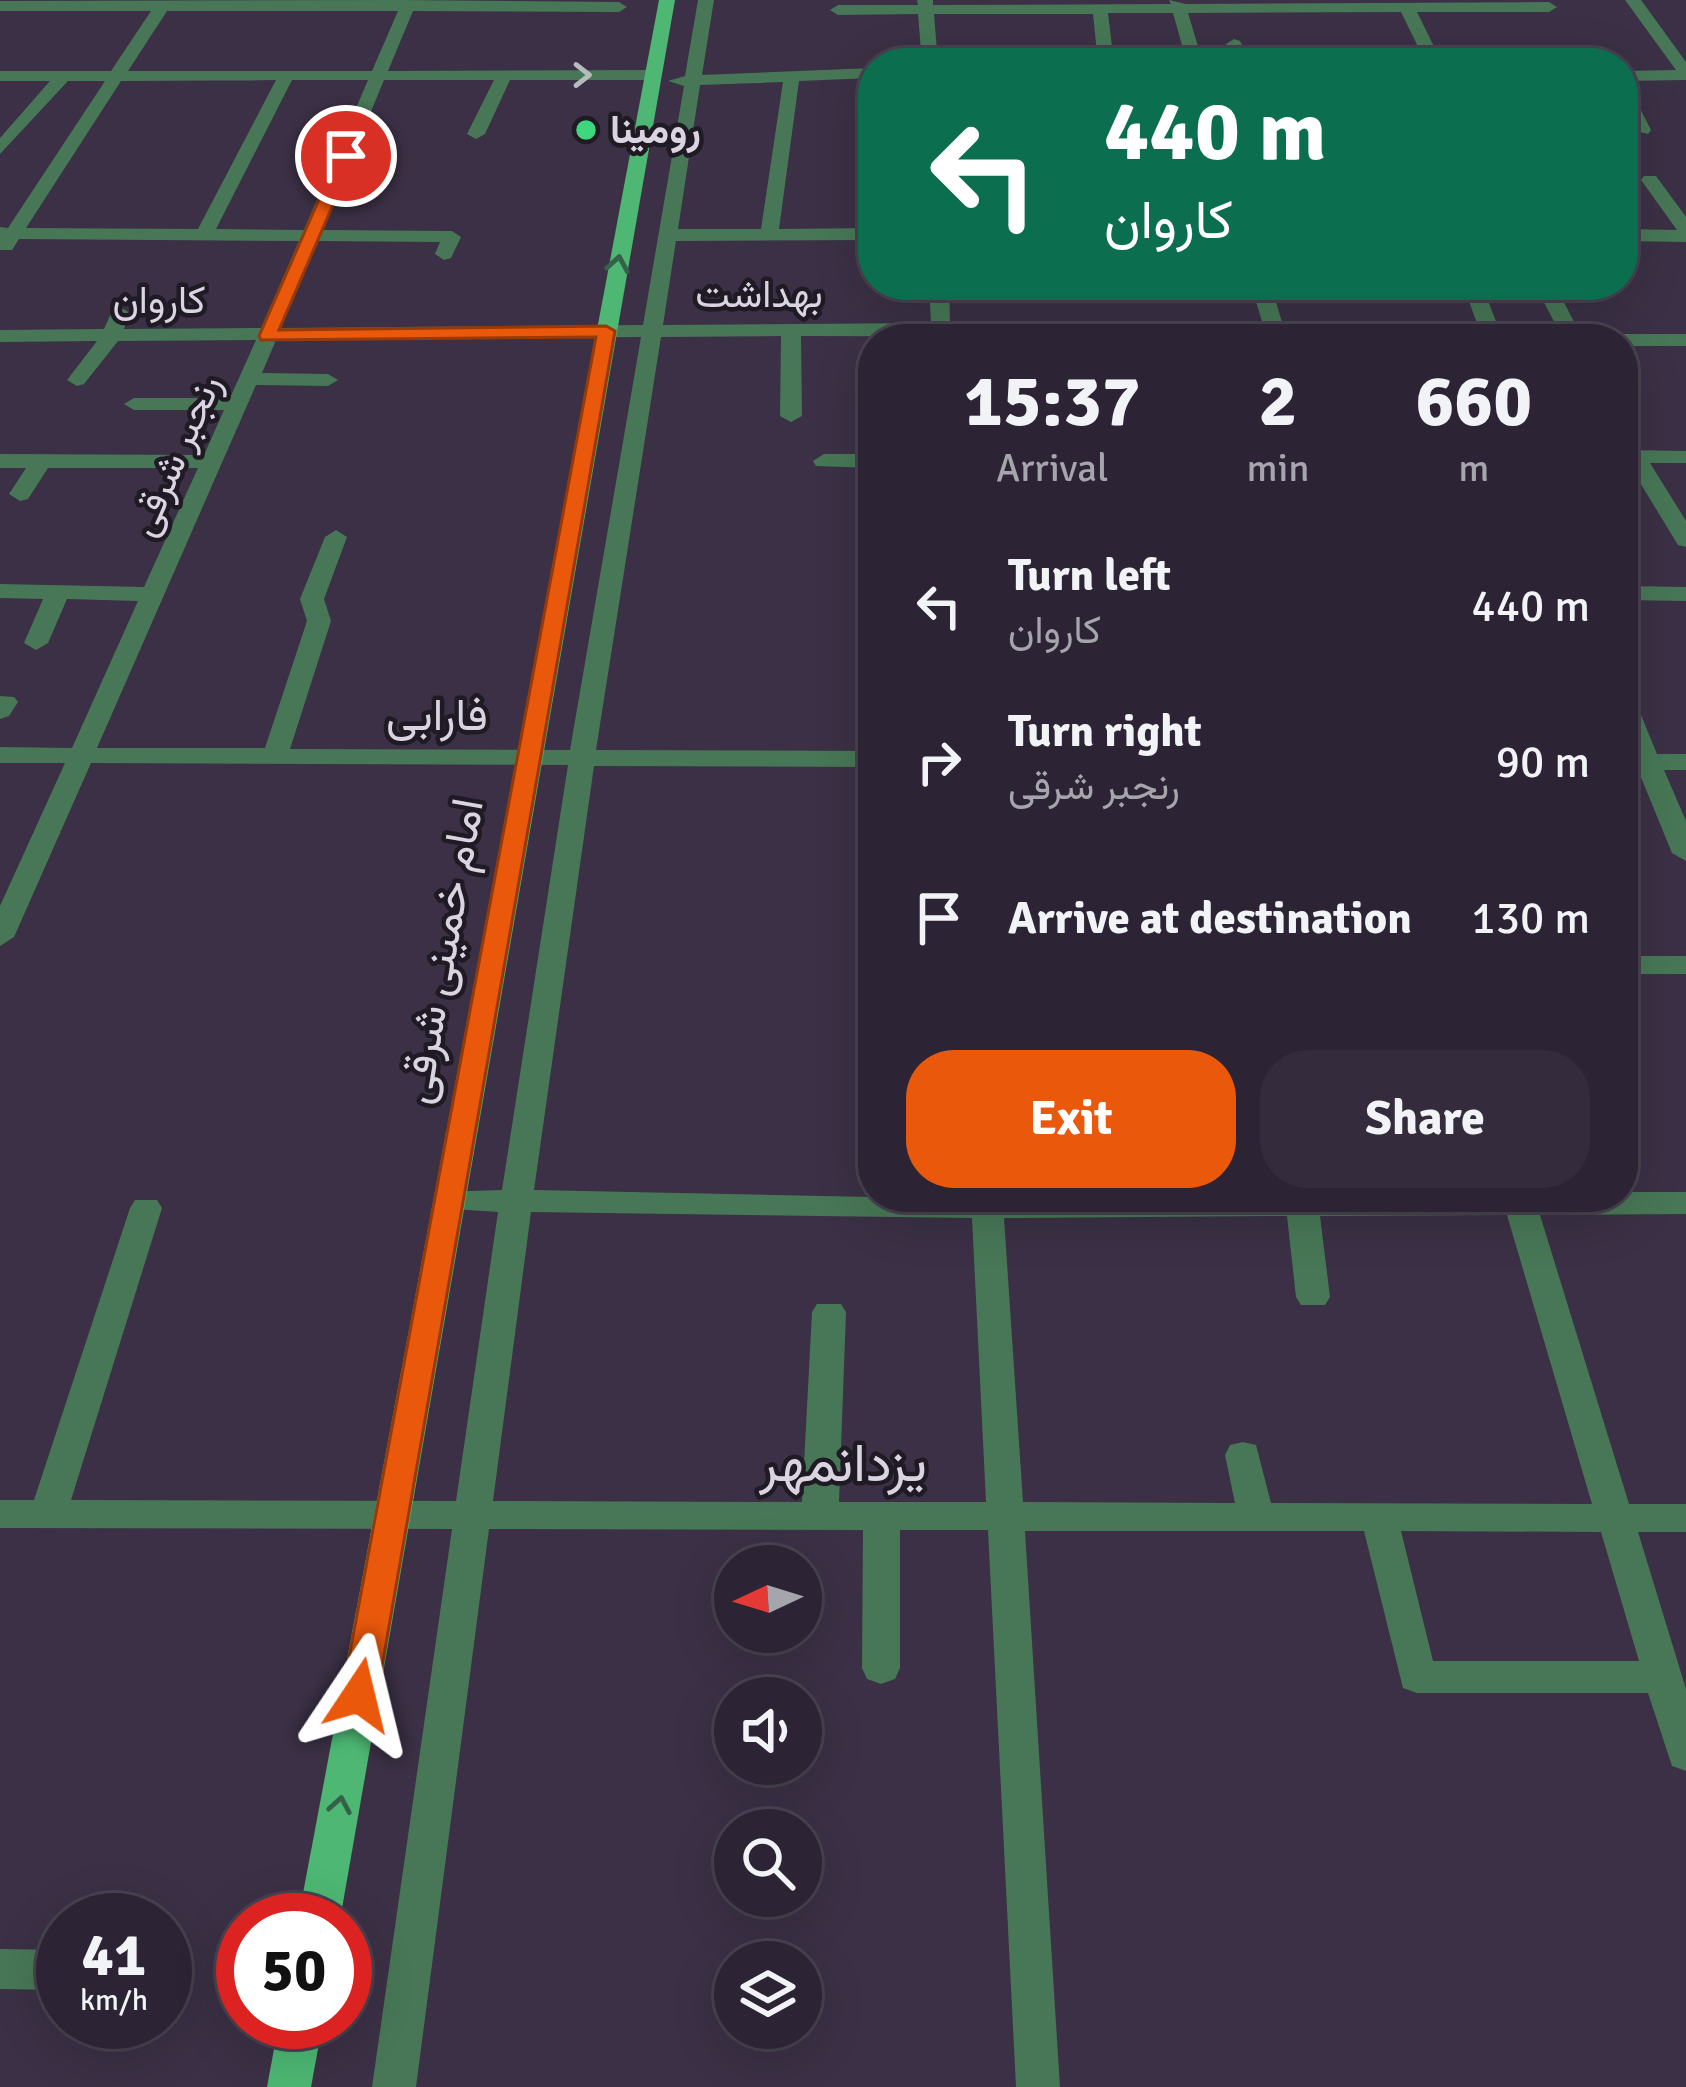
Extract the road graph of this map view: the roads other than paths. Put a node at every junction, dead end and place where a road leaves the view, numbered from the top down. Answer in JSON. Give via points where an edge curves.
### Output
{"nodes":[{"id":1,"x":667,"y":0,"type":"edge"},
{"id":2,"x":706,"y":0,"type":"edge"},
{"id":3,"x":1633,"y":0,"type":"edge"},
{"id":4,"x":90,"y":3,"type":"edge"},
{"id":5,"x":271,"y":3,"type":"edge"},
{"id":6,"x":409,"y":3,"type":"edge"},
{"id":7,"x":539,"y":3,"type":"edge"},
{"id":8,"x":163,"y":4,"type":"edge"},
{"id":9,"x":1405,"y":4,"type":"edge"},
{"id":10,"x":1507,"y":4,"type":"edge"},
{"id":11,"x":926,"y":5,"type":"edge"},
{"id":12,"x":1178,"y":5,"type":"edge"},
{"id":13,"x":1281,"y":5,"type":"edge"},
{"id":14,"x":0,"y":6,"type":"edge"},
{"id":15,"x":1023,"y":6,"type":"edge"},
{"id":16,"x":298,"y":7,"type":"junction"},
{"id":17,"x":619,"y":7,"type":"dead end"},
{"id":18,"x":1549,"y":7,"type":"dead end"},
{"id":19,"x":838,"y":10,"type":"dead end"},
{"id":20,"x":1100,"y":11,"type":"junction"},
{"id":21,"x":1296,"y":27,"type":"dead end"},
{"id":22,"x":290,"y":28,"type":"dead end"},
{"id":23,"x":1234,"y":44,"type":"dead end"},
{"id":24,"x":929,"y":48,"type":"edge"},
{"id":25,"x":1104,"y":48,"type":"edge"},
{"id":26,"x":1191,"y":48,"type":"edge"},
{"id":27,"x":1236,"y":48,"type":"edge"},
{"id":28,"x":1427,"y":48,"type":"edge"},
{"id":29,"x":858,"y":73,"type":"edge"},
{"id":30,"x":792,"y":74,"type":"junction"},
{"id":31,"x":1686,"y":74,"type":"edge"},
{"id":32,"x":0,"y":76,"type":"edge"},
{"id":33,"x":63,"y":76,"type":"junction"},
{"id":34,"x":286,"y":76,"type":"junction"},
{"id":35,"x":381,"y":76,"type":"junction"},
{"id":36,"x":504,"y":76,"type":"junction"},
{"id":37,"x":1638,"y":76,"type":"edge"},
{"id":38,"x":116,"y":77,"type":"junction"},
{"id":39,"x":651,"y":77,"type":"junction"},
{"id":40,"x":695,"y":78,"type":"junction"},
{"id":41,"x":1638,"y":122,"type":"edge"},
{"id":42,"x":1642,"y":130,"type":"dead end"},
{"id":43,"x":476,"y":134,"type":"dead end"},
{"id":44,"x":0,"y":148,"type":"edge"},
{"id":45,"x":1650,"y":180,"type":"dead end"},
{"id":46,"x":205,"y":232,"type":"junction"},
{"id":47,"x":7,"y":233,"type":"edge"},
{"id":48,"x":1686,"y":233,"type":"edge"},
{"id":49,"x":769,"y":234,"type":"junction"},
{"id":50,"x":858,"y":234,"type":"edge"},
{"id":51,"x":1638,"y":235,"type":"edge"},
{"id":52,"x":667,"y":236,"type":"junction"},
{"id":53,"x":311,"y":237,"type":"junction"},
{"id":54,"x":0,"y":254,"type":"edge"},
{"id":55,"x":444,"y":254,"type":"dead end"},
{"id":56,"x":120,"y":313,"type":"dead end"},
{"id":57,"x":791,"y":330,"type":"junction"},
{"id":58,"x":606,"y":331,"type":"junction"},
{"id":59,"x":651,"y":331,"type":"junction"},
{"id":60,"x":858,"y":332,"type":"edge"},
{"id":61,"x":0,"y":335,"type":"edge"},
{"id":62,"x":112,"y":336,"type":"junction"},
{"id":63,"x":268,"y":336,"type":"junction"},
{"id":64,"x":1638,"y":340,"type":"edge"},
{"id":65,"x":1686,"y":340,"type":"edge"},
{"id":66,"x":249,"y":379,"type":"junction"},
{"id":67,"x":77,"y":380,"type":"dead end"},
{"id":68,"x":328,"y":380,"type":"dead end"},
{"id":69,"x":134,"y":404,"type":"dead end"},
{"id":70,"x":237,"y":404,"type":"junction"},
{"id":71,"x":791,"y":416,"type":"dead end"},
{"id":72,"x":1638,"y":456,"type":"edge"},
{"id":73,"x":1686,"y":457,"type":"edge"},
{"id":74,"x":0,"y":461,"type":"edge"},
{"id":75,"x":40,"y":461,"type":"junction"},
{"id":76,"x":824,"y":461,"type":"dead end"},
{"id":77,"x":858,"y":461,"type":"edge"},
{"id":78,"x":211,"y":462,"type":"junction"},
{"id":79,"x":1638,"y":468,"type":"edge"},
{"id":80,"x":20,"y":494,"type":"dead end"},
{"id":81,"x":336,"y":536,"type":"dead end"},
{"id":82,"x":1686,"y":540,"type":"edge"},
{"id":83,"x":0,"y":591,"type":"edge"},
{"id":84,"x":58,"y":592,"type":"junction"},
{"id":85,"x":1638,"y":592,"type":"edge"},
{"id":86,"x":152,"y":594,"type":"junction"},
{"id":87,"x":1686,"y":594,"type":"edge"},
{"id":88,"x":36,"y":644,"type":"dead end"},
{"id":89,"x":0,"y":755,"type":"edge"},
{"id":90,"x":78,"y":755,"type":"junction"},
{"id":91,"x":275,"y":756,"type":"junction"},
{"id":92,"x":529,"y":758,"type":"junction"},
{"id":93,"x":582,"y":758,"type":"junction"},
{"id":94,"x":858,"y":759,"type":"edge"},
{"id":95,"x":1638,"y":762,"type":"edge"},
{"id":96,"x":1686,"y":762,"type":"edge"},
{"id":97,"x":1638,"y":766,"type":"edge"},
{"id":98,"x":1686,"y":853,"type":"edge"},
{"id":99,"x":0,"y":937,"type":"edge"},
{"id":100,"x":1638,"y":964,"type":"edge"},
{"id":101,"x":1686,"y":965,"type":"edge"},
{"id":102,"x":448,"y":1200,"type":"junction"},
{"id":103,"x":516,"y":1201,"type":"junction"},
{"id":104,"x":858,"y":1202,"type":"edge"},
{"id":105,"x":1638,"y":1202,"type":"edge"},
{"id":106,"x":1686,"y":1203,"type":"edge"},
{"id":107,"x":146,"y":1208,"type":"dead end"},
{"id":108,"x":989,"y":1212,"type":"edge"},
{"id":109,"x":1302,"y":1212,"type":"edge"},
{"id":110,"x":1523,"y":1212,"type":"edge"},
{"id":111,"x":1313,"y":1297,"type":"dead end"},
{"id":112,"x":829,"y":1312,"type":"dead end"},
{"id":113,"x":1243,"y":1455,"type":"dead end"},
{"id":114,"x":0,"y":1514,"type":"edge"},
{"id":115,"x":48,"y":1514,"type":"junction"},
{"id":116,"x":392,"y":1516,"type":"junction"},
{"id":117,"x":471,"y":1516,"type":"junction"},
{"id":118,"x":820,"y":1517,"type":"junction"},
{"id":119,"x":882,"y":1517,"type":"junction"},
{"id":120,"x":1256,"y":1517,"type":"junction"},
{"id":121,"x":1379,"y":1517,"type":"junction"},
{"id":122,"x":1615,"y":1517,"type":"junction"},
{"id":123,"x":1006,"y":1518,"type":"junction"},
{"id":124,"x":1686,"y":1518,"type":"edge"},
{"id":125,"x":881,"y":1668,"type":"dead end"},
{"id":126,"x":1663,"y":1677,"type":"junction"},
{"id":127,"x":1686,"y":1754,"type":"edge"},
{"id":128,"x":324,"y":1893,"type":"edge"},
{"id":129,"x":0,"y":1970,"type":"edge"},
{"id":130,"x":36,"y":1970,"type":"edge"},
{"id":131,"x":296,"y":2049,"type":"edge"},
{"id":132,"x":289,"y":2087,"type":"edge"},
{"id":133,"x":394,"y":2087,"type":"edge"},
{"id":134,"x":1038,"y":2087,"type":"edge"}],
"edges":[{"from":1,"to":39,"type":"main road","name":"امام خمینی شرقی"},
{"from":2,"to":40,"type":"street"},
{"from":3,"to":31,"type":"street"},
{"from":4,"to":8,"type":"street"},
{"from":4,"to":14,"type":"street"},
{"from":5,"to":8,"type":"street"},
{"from":5,"to":16,"type":"street"},
{"from":6,"to":7,"type":"street"},
{"from":6,"to":16,"type":"street","via":[[382,10]]},
{"from":6,"to":35,"type":"street","name":"رنجبر شرقی"},
{"from":7,"to":17,"type":"street"},
{"from":8,"to":38,"type":"street"},
{"from":9,"to":10,"type":"street"},
{"from":9,"to":13,"type":"street"},
{"from":9,"to":28,"type":"street"},
{"from":10,"to":18,"type":"street"},
{"from":11,"to":15,"type":"street"},
{"from":11,"to":19,"type":"street"},
{"from":11,"to":24,"type":"street"},
{"from":12,"to":13,"type":"street"},
{"from":12,"to":20,"type":"street"},
{"from":12,"to":26,"type":"street"},
{"from":13,"to":21,"type":"street"},
{"from":15,"to":20,"type":"street"},
{"from":16,"to":22,"type":"street"},
{"from":20,"to":25,"type":"street"},
{"from":23,"to":27,"type":"street"},
{"from":29,"to":30,"type":"street"},
{"from":30,"to":40,"type":"street"},
{"from":30,"to":49,"type":"street"},
{"from":31,"to":37,"type":"street"},
{"from":32,"to":33,"type":"street"},
{"from":33,"to":38,"type":"street"},
{"from":33,"to":44,"type":"street"},
{"from":34,"to":35,"type":"street"},
{"from":34,"to":38,"type":"street","via":[[261,69]]},
{"from":34,"to":46,"type":"street"},
{"from":35,"to":36,"type":"street"},
{"from":35,"to":53,"type":"street","name":"رنجبر شرقی"},
{"from":36,"to":39,"type":"street","one_way":true},
{"from":36,"to":43,"type":"street"},
{"from":38,"to":47,"type":"street"},
{"from":39,"to":40,"type":"street"},
{"from":58,"to":39,"type":"main road","name":"امام خمینی شرقی","one_way":true},
{"from":40,"to":52,"type":"street"},
{"from":41,"to":42,"type":"street"},
{"from":45,"to":48,"type":"street"},
{"from":46,"to":47,"type":"street"},
{"from":46,"to":53,"type":"street"},
{"from":47,"to":54,"type":"street"},
{"from":48,"to":51,"type":"street"},
{"from":49,"to":50,"type":"street"},
{"from":49,"to":52,"type":"street"},
{"from":52,"to":59,"type":"street"},
{"from":53,"to":55,"type":"street","via":[[452,237]]},
{"from":53,"to":63,"type":"street","name":"رنجبر شرقی"},
{"from":56,"to":62,"type":"street"},
{"from":57,"to":59,"type":"street","name":"بهداشت"},
{"from":57,"to":60,"type":"street","name":"بهداشت"},
{"from":57,"to":71,"type":"street"},
{"from":58,"to":59,"type":"street","name":"بهداشت"},
{"from":58,"to":63,"type":"street","name":"کاروان"},
{"from":58,"to":92,"type":"main road","name":"امام خمینی شرقی"},
{"from":59,"to":93,"type":"street"},
{"from":61,"to":62,"type":"street","name":"کاروان"},
{"from":62,"to":63,"type":"street","name":"کاروان"},
{"from":62,"to":67,"type":"street"},
{"from":63,"to":66,"type":"street","name":"رنجبر شرقی"},
{"from":64,"to":65,"type":"street"},
{"from":66,"to":68,"type":"street"},
{"from":66,"to":70,"type":"street","name":"رنجبر شرقی"},
{"from":69,"to":70,"type":"street"},
{"from":70,"to":78,"type":"street","name":"رنجبر شرقی"},
{"from":72,"to":73,"type":"street"},
{"from":74,"to":75,"type":"street"},
{"from":75,"to":78,"type":"street"},
{"from":75,"to":80,"type":"street"},
{"from":76,"to":77,"type":"street"},
{"from":78,"to":86,"type":"street","name":"رنجبر شرقی"},
{"from":79,"to":82,"type":"street"},
{"from":81,"to":91,"type":"street","via":[[312,599],[319,621]]},
{"from":83,"to":84,"type":"street"},
{"from":84,"to":86,"type":"street"},
{"from":84,"to":88,"type":"street"},
{"from":85,"to":87,"type":"street"},
{"from":86,"to":90,"type":"street","name":"رنجبر شرقی"},
{"from":89,"to":90,"type":"street","name":"فارابی"},
{"from":90,"to":91,"type":"street","name":"فارابی"},
{"from":90,"to":99,"type":"street","name":"رنجبر شرقی"},
{"from":91,"to":92,"type":"street","name":"فارابی"},
{"from":92,"to":93,"type":"street","name":"فارابی"},
{"from":92,"to":102,"type":"main road","name":"امام خمینی شرقی"},
{"from":93,"to":94,"type":"street","name":"فارابی"},
{"from":93,"to":103,"type":"street"},
{"from":95,"to":96,"type":"street"},
{"from":97,"to":98,"type":"street"},
{"from":100,"to":101,"type":"street"},
{"from":102,"to":103,"type":"street"},
{"from":102,"to":116,"type":"main road","name":"امام خمینی شرقی"},
{"from":103,"to":104,"type":"street"},
{"from":103,"to":117,"type":"street"},
{"from":105,"to":106,"type":"street"},
{"from":107,"to":115,"type":"street"},
{"from":108,"to":123,"type":"street"},
{"from":109,"to":111,"type":"street"},
{"from":110,"to":122,"type":"street"},
{"from":112,"to":118,"type":"street"},
{"from":113,"to":120,"type":"street"},
{"from":114,"to":115,"type":"street","name":"یزدانمهر"},
{"from":115,"to":116,"type":"street","name":"یزدانمهر"},
{"from":116,"to":117,"type":"street","name":"یزدانمهر"},
{"from":128,"to":116,"type":"main road","name":"امام خمینی شرقی","one_way":true},
{"from":117,"to":118,"type":"street","name":"یزدانمهر"},
{"from":117,"to":133,"type":"street"},
{"from":118,"to":119,"type":"street","name":"یزدانمهر"},
{"from":119,"to":123,"type":"street","name":"یزدانمهر"},
{"from":119,"to":125,"type":"street"},
{"from":120,"to":121,"type":"street","name":"یزدانمهر"},
{"from":120,"to":123,"type":"street","name":"یزدانمهر"},
{"from":121,"to":122,"type":"street","name":"یزدانمهر"},
{"from":121,"to":126,"type":"street","via":[[1417,1677]]},
{"from":122,"to":124,"type":"street","name":"یزدانمهر"},
{"from":122,"to":126,"type":"street"},
{"from":123,"to":134,"type":"street"},
{"from":126,"to":127,"type":"street"},
{"from":129,"to":130,"type":"street"},
{"from":131,"to":132,"type":"main road"}]}
